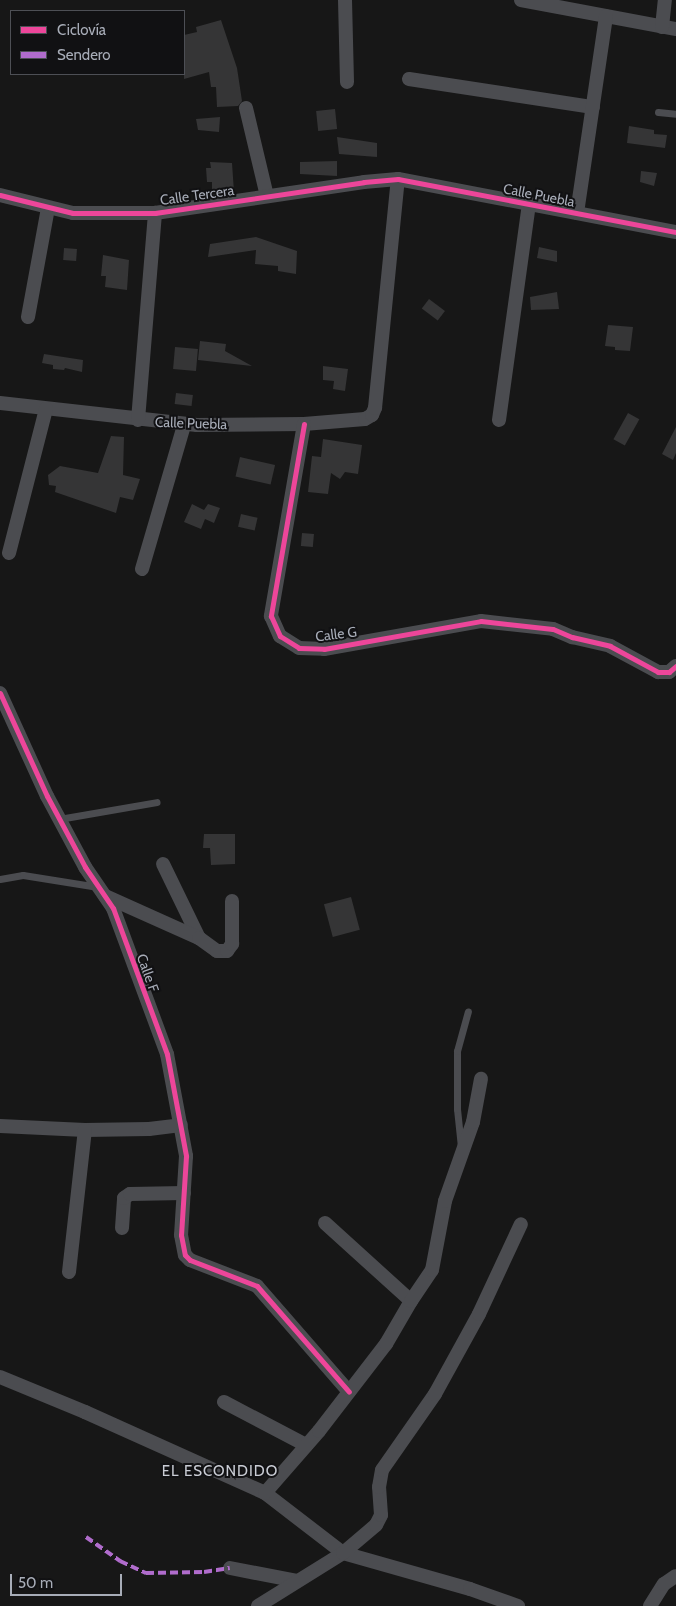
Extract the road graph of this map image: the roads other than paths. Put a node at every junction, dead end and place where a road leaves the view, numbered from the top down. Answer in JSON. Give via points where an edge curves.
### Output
{"nodes":[{"id":1,"x":345,"y":0,"type":"edge"},
{"id":2,"x":521,"y":0,"type":"edge"},
{"id":3,"x":665,"y":0,"type":"edge"},
{"id":4,"x":548,"y":3,"type":"edge"},
{"id":5,"x":606,"y":16,"type":"junction"},
{"id":6,"x":662,"y":27,"type":"junction"},
{"id":7,"x":676,"y":29,"type":"edge"},
{"id":8,"x":409,"y":78,"type":"dead end"},
{"id":9,"x":347,"y":82,"type":"dead end"},
{"id":10,"x":593,"y":107,"type":"junction"},
{"id":11,"x":246,"y":108,"type":"dead end"},
{"id":12,"x":658,"y":112,"type":"dead end"},
{"id":13,"x":676,"y":114,"type":"edge"},
{"id":14,"x":398,"y":179,"type":"junction"},
{"id":15,"x":0,"y":195,"type":"edge"},
{"id":16,"x":267,"y":196,"type":"junction"},
{"id":17,"x":529,"y":205,"type":"junction"},
{"id":18,"x":48,"y":208,"type":"junction"},
{"id":19,"x":156,"y":213,"type":"junction"},
{"id":20,"x":577,"y":213,"type":"junction"},
{"id":21,"x":676,"y":232,"type":"edge"},
{"id":22,"x":28,"y":317,"type":"dead end"},
{"id":23,"x":0,"y":403,"type":"edge"},
{"id":24,"x":46,"y":409,"type":"junction"},
{"id":25,"x":138,"y":420,"type":"junction"},
{"id":26,"x":499,"y":420,"type":"dead end"},
{"id":27,"x":184,"y":424,"type":"junction"},
{"id":28,"x":304,"y":424,"type":"junction"},
{"id":29,"x":9,"y":553,"type":"dead end"},
{"id":30,"x":142,"y":568,"type":"dead end"},
{"id":31,"x":676,"y":666,"type":"edge"},
{"id":32,"x":0,"y":693,"type":"edge"},
{"id":33,"x":157,"y":802,"type":"dead end"},
{"id":34,"x":59,"y":819,"type":"junction"},
{"id":35,"x":163,"y":864,"type":"dead end"},
{"id":36,"x":0,"y":879,"type":"edge"},
{"id":37,"x":101,"y":891,"type":"junction"},
{"id":38,"x":232,"y":901,"type":"dead end"},
{"id":39,"x":199,"y":938,"type":"junction"},
{"id":40,"x":468,"y":1011,"type":"dead end"},
{"id":41,"x":481,"y":1079,"type":"dead end"},
{"id":42,"x":181,"y":1125,"type":"junction"},
{"id":43,"x":0,"y":1126,"type":"edge"},
{"id":44,"x":85,"y":1130,"type":"junction"},
{"id":45,"x":462,"y":1155,"type":"junction"},
{"id":46,"x":184,"y":1193,"type":"junction"},
{"id":47,"x":324,"y":1223,"type":"dead end"},
{"id":48,"x":521,"y":1224,"type":"dead end"},
{"id":49,"x":122,"y":1228,"type":"dead end"},
{"id":50,"x":69,"y":1272,"type":"dead end"},
{"id":51,"x":411,"y":1301,"type":"junction"},
{"id":52,"x":0,"y":1378,"type":"edge"},
{"id":53,"x":349,"y":1392,"type":"junction"},
{"id":54,"x":224,"y":1402,"type":"dead end"},
{"id":55,"x":306,"y":1445,"type":"junction"},
{"id":56,"x":265,"y":1493,"type":"junction"},
{"id":57,"x":343,"y":1553,"type":"junction"},
{"id":58,"x":230,"y":1568,"type":"dead end"},
{"id":59,"x":676,"y":1576,"type":"edge"},
{"id":60,"x":297,"y":1581,"type":"junction"},
{"id":61,"x":258,"y":1606,"type":"edge"},
{"id":62,"x":518,"y":1606,"type":"edge"},
{"id":63,"x":650,"y":1606,"type":"edge"}],
"edges":[{"from":1,"to":9,"type":"street"},
{"from":2,"to":4,"type":"street"},
{"from":3,"to":6,"type":"street"},
{"from":4,"to":5,"type":"street"},
{"from":5,"to":6,"type":"street"},
{"from":5,"to":10,"type":"street"},
{"from":6,"to":7,"type":"street"},
{"from":8,"to":10,"type":"street"},
{"from":10,"to":20,"type":"street"},
{"from":11,"to":16,"type":"street"},
{"from":12,"to":13,"type":"lane"},
{"from":14,"to":16,"type":"street","name":"Calle Tercera"},
{"from":14,"to":17,"type":"street","name":"Calle Puebla"},
{"from":14,"to":28,"type":"street","name":"Calle Puebla","via":[[375,408],[365,419]]},
{"from":15,"to":18,"type":"street","name":"Calle Tercera"},
{"from":16,"to":19,"type":"street","name":"Calle Tercera"},
{"from":17,"to":20,"type":"street","name":"Calle Puebla"},
{"from":17,"to":26,"type":"street"},
{"from":18,"to":19,"type":"street","name":"Calle Tercera","via":[[94,214]]},
{"from":18,"to":22,"type":"street"},
{"from":19,"to":25,"type":"street"},
{"from":20,"to":21,"type":"street","name":"Calle Puebla"},
{"from":23,"to":24,"type":"street","name":"Calle Puebla"},
{"from":24,"to":25,"type":"street","name":"Calle Puebla"},
{"from":24,"to":29,"type":"street"},
{"from":25,"to":27,"type":"street","name":"Calle Puebla"},
{"from":27,"to":28,"type":"street","name":"Calle Puebla"},
{"from":27,"to":30,"type":"street"},
{"from":28,"to":31,"type":"street","name":"Calle G","via":[[271,616],[280,636],[299,648],[324,649],[481,621],[553,629],[610,646],[658,672],[669,672]]},
{"from":32,"to":34,"type":"street","name":"Calle F"},
{"from":33,"to":34,"type":"lane"},
{"from":34,"to":37,"type":"street","name":"Calle F"},
{"from":35,"to":39,"type":"street"},
{"from":36,"to":37,"type":"lane","via":[[23,875]]},
{"from":37,"to":39,"type":"street"},
{"from":37,"to":42,"type":"street","name":"Calle F","via":[[112,908],[168,1054]]},
{"from":38,"to":39,"type":"street","via":[[232,944],[227,951],[217,951]]},
{"from":40,"to":45,"type":"lane","via":[[457,1051],[457,1109]]},
{"from":41,"to":45,"type":"street","via":[[473,1122]]},
{"from":42,"to":44,"type":"street"},
{"from":42,"to":46,"type":"street","name":"Calle F","via":[[186,1156]]},
{"from":43,"to":44,"type":"street"},
{"from":44,"to":50,"type":"street"},
{"from":45,"to":51,"type":"street","via":[[446,1201],[432,1270]]},
{"from":46,"to":49,"type":"street","via":[[130,1194],[124,1198]]},
{"from":46,"to":53,"type":"street","name":"Calle F","via":[[181,1235],[184,1255],[257,1286]]},
{"from":47,"to":51,"type":"street"},
{"from":48,"to":57,"type":"street","via":[[479,1314],[435,1394],[382,1470],[381,1515],[376,1525]]},
{"from":51,"to":53,"type":"street","via":[[386,1344]]},
{"from":52,"to":56,"type":"street","via":[[85,1412]]},
{"from":53,"to":55,"type":"street"},
{"from":54,"to":55,"type":"street"},
{"from":55,"to":56,"type":"street"},
{"from":56,"to":57,"type":"street"},
{"from":57,"to":60,"type":"street"},
{"from":57,"to":62,"type":"street","via":[[470,1588]]},
{"from":58,"to":60,"type":"street"},
{"from":59,"to":63,"type":"street","via":[[664,1584]]},
{"from":60,"to":61,"type":"street"}]}
